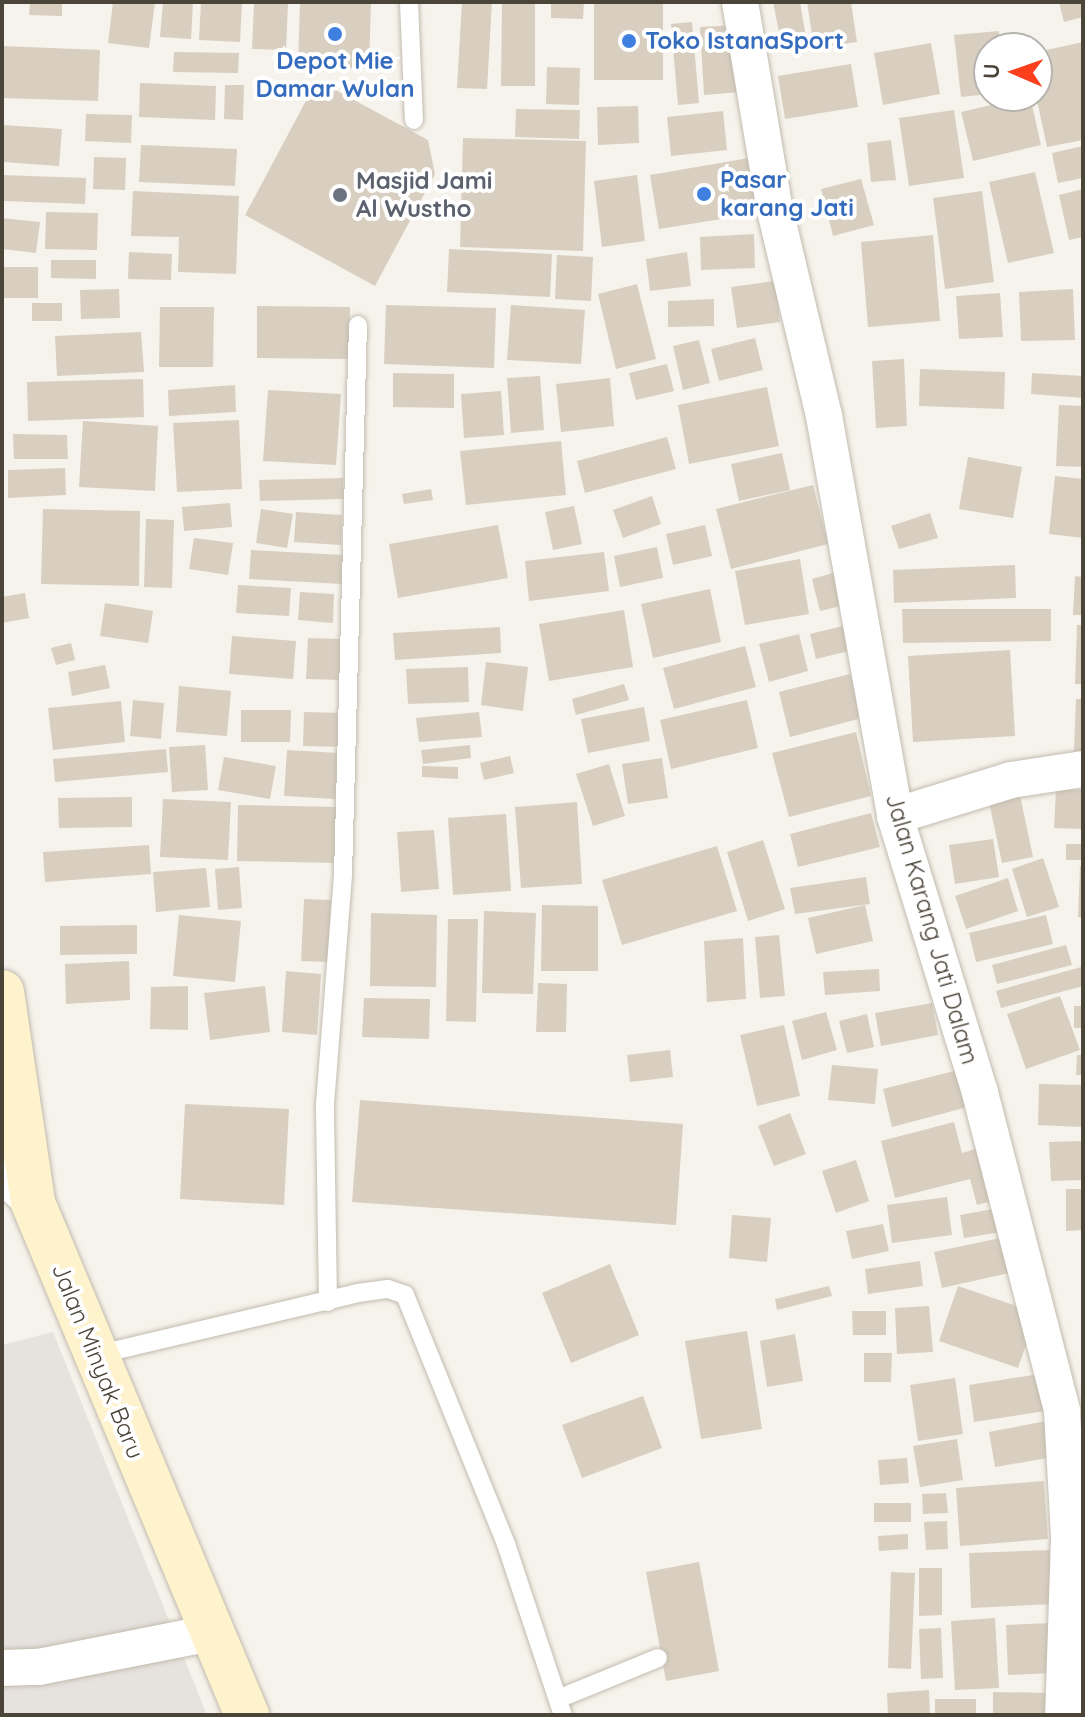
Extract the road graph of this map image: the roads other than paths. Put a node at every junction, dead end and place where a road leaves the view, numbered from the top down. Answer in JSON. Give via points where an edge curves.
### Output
{"nodes":[{"id":1,"x":409,"y":2,"type":"edge"},
{"id":2,"x":740,"y":2,"type":"edge"},
{"id":3,"x":414,"y":120,"type":"dead end"},
{"id":4,"x":358,"y":325,"type":"dead end"},
{"id":5,"x":1083,"y":769,"type":"edge"},
{"id":6,"x":895,"y":816,"type":"junction"},
{"id":7,"x":2,"y":992,"type":"edge"},
{"id":8,"x":18,"y":1189,"type":"edge"},
{"id":9,"x":328,"y":1302,"type":"junction"},
{"id":10,"x":96,"y":1355,"type":"junction"},
{"id":11,"x":1073,"y":1408,"type":"edge"},
{"id":12,"x":211,"y":1633,"type":"junction"},
{"id":13,"x":658,"y":1658,"type":"dead end"},
{"id":14,"x":2,"y":1668,"type":"edge"},
{"id":15,"x":560,"y":1707,"type":"edge"},
{"id":16,"x":247,"y":1715,"type":"edge"},
{"id":17,"x":1063,"y":1715,"type":"edge"}],
"edges":[{"from":1,"to":3,"type":"lane"},
{"from":2,"to":6,"type":"street","name":"Jalan Karang Jati Dalam","via":[[774,206],[824,416]]},
{"from":4,"to":9,"type":"lane","via":[[343,875],[325,1104]]},
{"from":5,"to":6,"type":"street","via":[[1011,780]]},
{"from":6,"to":11,"type":"street","name":"Jalan Karang Jati Dalam"},
{"from":7,"to":8,"type":"main road","name":"Jalan Minyak Baru"},
{"from":8,"to":10,"type":"main road","name":"Jalan Minyak Baru"},
{"from":9,"to":10,"type":"lane"},
{"from":9,"to":15,"type":"lane","via":[[388,1289],[405,1295],[506,1544]]},
{"from":10,"to":12,"type":"main road","name":"Jalan Minyak Baru"},
{"from":11,"to":17,"type":"street","name":"Jalan Karang Jati Dalam"},
{"from":12,"to":14,"type":"street","via":[[39,1667]]},
{"from":12,"to":16,"type":"main road","name":"Jalan Minyak Baru"},
{"from":13,"to":15,"type":"lane"}]}
